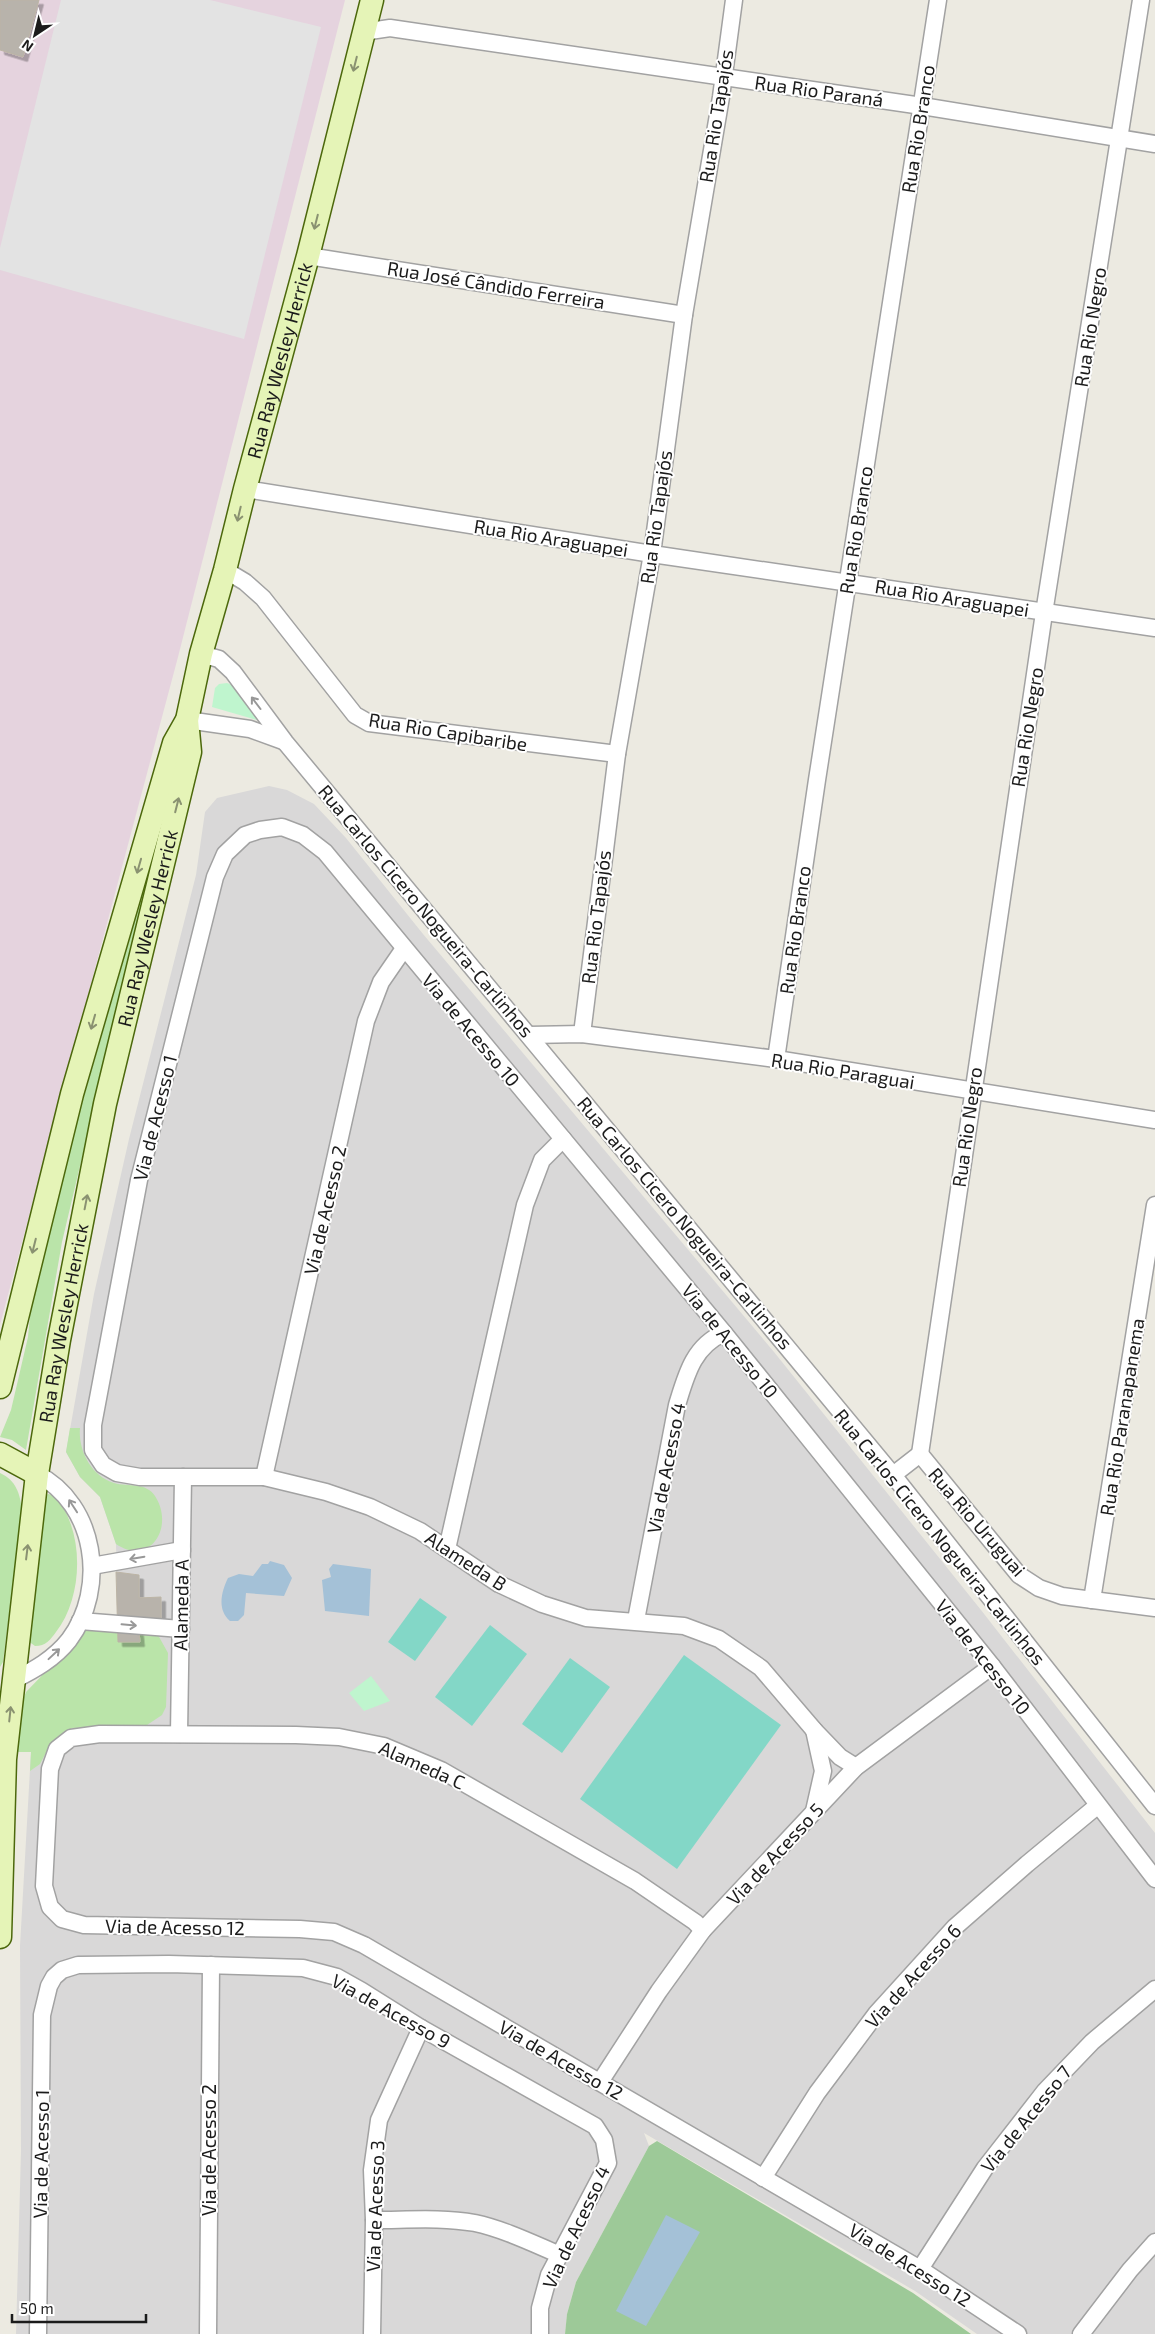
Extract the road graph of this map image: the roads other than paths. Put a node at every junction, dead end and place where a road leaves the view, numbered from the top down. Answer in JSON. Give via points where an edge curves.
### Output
{"nodes":[{"id":1,"x":372,"y":0,"type":"edge"},
{"id":2,"x":734,"y":0,"type":"edge"},
{"id":3,"x":938,"y":0,"type":"edge"},
{"id":4,"x":1141,"y":0,"type":"edge"},
{"id":5,"x":363,"y":32,"type":"junction"},
{"id":6,"x":723,"y":77,"type":"junction"},
{"id":7,"x":922,"y":106,"type":"junction"},
{"id":8,"x":1120,"y":139,"type":"junction"},
{"id":9,"x":1155,"y":144,"type":"edge"},
{"id":10,"x":308,"y":256,"type":"junction"},
{"id":11,"x":684,"y":315,"type":"junction"},
{"id":12,"x":245,"y":489,"type":"junction"},
{"id":13,"x":652,"y":554,"type":"junction"},
{"id":14,"x":225,"y":570,"type":"junction"},
{"id":15,"x":848,"y":582,"type":"junction"},
{"id":16,"x":1044,"y":613,"type":"junction"},
{"id":17,"x":1155,"y":628,"type":"edge"},
{"id":18,"x":201,"y":654,"type":"junction"},
{"id":19,"x":187,"y":720,"type":"junction"},
{"id":20,"x":285,"y":742,"type":"junction"},
{"id":21,"x":617,"y":754,"type":"junction"},
{"id":22,"x":282,"y":827,"type":"joint"},
{"id":23,"x":404,"y":950,"type":"junction"},
{"id":24,"x":582,"y":1034,"type":"junction"},
{"id":25,"x":529,"y":1035,"type":"junction"},
{"id":26,"x":776,"y":1059,"type":"junction"},
{"id":27,"x":972,"y":1092,"type":"junction"},
{"id":28,"x":1155,"y":1120,"type":"edge"},
{"id":29,"x":563,"y":1138,"type":"junction"},
{"id":30,"x":1155,"y":1205,"type":"edge"},
{"id":31,"x":724,"y":1333,"type":"junction"},
{"id":32,"x":0,"y":1387,"type":"edge"},
{"id":33,"x":93,"y":1450,"type":"joint"},
{"id":34,"x":0,"y":1454,"type":"edge"},
{"id":35,"x":920,"y":1454,"type":"junction"},
{"id":36,"x":37,"y":1474,"type":"junction"},
{"id":37,"x":893,"y":1475,"type":"junction"},
{"id":38,"x":183,"y":1477,"type":"junction"},
{"id":39,"x":264,"y":1477,"type":"junction"},
{"id":40,"x":447,"y":1549,"type":"junction"},
{"id":41,"x":182,"y":1550,"type":"junction"},
{"id":42,"x":92,"y":1566,"type":"junction"},
{"id":43,"x":1092,"y":1600,"type":"junction"},
{"id":44,"x":1155,"y":1608,"type":"edge"},
{"id":45,"x":80,"y":1620,"type":"junction"},
{"id":46,"x":636,"y":1620,"type":"junction"},
{"id":47,"x":180,"y":1629,"type":"junction"},
{"id":48,"x":992,"y":1666,"type":"junction"},
{"id":49,"x":7,"y":1682,"type":"edge"},
{"id":50,"x":814,"y":1730,"type":"junction"},
{"id":51,"x":179,"y":1734,"type":"junction"},
{"id":52,"x":856,"y":1767,"type":"junction"},
{"id":53,"x":1097,"y":1806,"type":"junction"},
{"id":54,"x":1155,"y":1806,"type":"edge"},
{"id":55,"x":813,"y":1814,"type":"junction"},
{"id":56,"x":1155,"y":1879,"type":"edge"},
{"id":57,"x":62,"y":1919,"type":"joint"},
{"id":58,"x":703,"y":1930,"type":"junction"},
{"id":59,"x":0,"y":1937,"type":"edge"},
{"id":60,"x":210,"y":1965,"type":"junction"},
{"id":61,"x":54,"y":1977,"type":"joint"},
{"id":62,"x":1155,"y":1989,"type":"edge"},
{"id":63,"x":421,"y":2028,"type":"junction"},
{"id":64,"x":600,"y":2082,"type":"junction"},
{"id":65,"x":607,"y":2150,"type":"joint"},
{"id":66,"x":763,"y":2178,"type":"junction"},
{"id":67,"x":374,"y":2220,"type":"junction"},
{"id":68,"x":1155,"y":2242,"type":"edge"},
{"id":69,"x":558,"y":2254,"type":"junction"},
{"id":70,"x":920,"y":2269,"type":"junction"},
{"id":71,"x":38,"y":2334,"type":"edge"},
{"id":72,"x":208,"y":2334,"type":"edge"},
{"id":73,"x":372,"y":2334,"type":"edge"},
{"id":74,"x":540,"y":2334,"type":"edge"},
{"id":75,"x":1018,"y":2334,"type":"edge"},
{"id":76,"x":1081,"y":2334,"type":"edge"}],
"edges":[{"from":1,"to":5,"type":"street","name":"Rua Ray Wesley Herrick"},
{"from":2,"to":6,"type":"street","name":"Rua Rio Tapajós"},
{"from":3,"to":7,"type":"street","name":"Rua Rio Branco"},
{"from":4,"to":8,"type":"street","name":"Rua Rio Negro"},
{"from":5,"to":6,"type":"street","name":"Rua Rio Paraná","via":[[390,28]]},
{"from":5,"to":10,"type":"street","name":"Rua Ray Wesley Herrick","one_way":true},
{"from":6,"to":7,"type":"street","name":"Rua Rio Paraná"},
{"from":6,"to":11,"type":"street","name":"Rua Rio Tapajós"},
{"from":7,"to":8,"type":"street","name":"Rua Rio Paraná"},
{"from":7,"to":15,"type":"street","name":"Rua Rio Branco"},
{"from":8,"to":9,"type":"street","name":"Rua Rio Paraná"},
{"from":8,"to":16,"type":"street","name":"Rua Rio Negro"},
{"from":10,"to":11,"type":"street","name":"Rua José Cândido Ferreira"},
{"from":10,"to":12,"type":"street","name":"Rua Ray Wesley Herrick"},
{"from":11,"to":13,"type":"street","name":"Rua Rio Tapajós"},
{"from":12,"to":13,"type":"street","name":"Rua Rio Araguapei"},
{"from":12,"to":14,"type":"street","name":"Rua Ray Wesley Herrick","one_way":true},
{"from":13,"to":15,"type":"street","name":"Rua Rio Araguapei"},
{"from":13,"to":21,"type":"street","name":"Rua Rio Tapajós"},
{"from":14,"to":18,"type":"street","name":"Rua Ray Wesley Herrick"},
{"from":14,"to":21,"type":"street","name":"Rua Rio Capibaribe","via":[[263,598],[349,708],[368,723]]},
{"from":15,"to":16,"type":"street","name":"Rua Rio Araguapei"},
{"from":15,"to":26,"type":"street","name":"Rua Rio Branco"},
{"from":16,"to":17,"type":"street","name":"Rua Rio Araguapei"},
{"from":16,"to":27,"type":"street","name":"Rua Rio Negro"},
{"from":18,"to":19,"type":"street","name":"Rua Ray Wesley Herrick"},
{"from":20,"to":18,"type":"street","name":"Rua Carlos Cicero Nogueira-Carlinhos","one_way":true,"via":[[233,672],[219,659]]},
{"from":19,"to":20,"type":"street","via":[[250,729]]},
{"from":19,"to":32,"type":"street","name":"Rua Ray Wesley Herrick","one_way":true,"via":[[174,743],[72,1094]]},
{"from":36,"to":19,"type":"street","name":"Rua Ray Wesley Herrick","one_way":true,"via":[[59,1340],[105,1104],[190,752]]},
{"from":20,"to":25,"type":"street","name":"Rua Carlos Cicero Nogueira-Carlinhos"},
{"from":21,"to":24,"type":"street","name":"Rua Rio Tapajós"},
{"from":22,"to":23,"type":"street","name":"Via de Acesso 10","via":[[303,835],[325,852]]},
{"from":22,"to":33,"type":"street","name":"Via de Acesso 1","via":[[245,835],[225,854],[215,877],[139,1180],[93,1425]]},
{"from":23,"to":29,"type":"street","name":"Via de Acesso 10"},
{"from":23,"to":39,"type":"street","name":"Via de Acesso 2","via":[[381,982],[366,1021]]},
{"from":24,"to":25,"type":"street","name":"Rua Rio Paraguai"},
{"from":24,"to":26,"type":"street","name":"Rua Rio Paraguai"},
{"from":25,"to":37,"type":"street","name":"Rua Carlos Cicero Nogueira-Carlinhos"},
{"from":26,"to":27,"type":"street","name":"Rua Rio Paraguai"},
{"from":27,"to":28,"type":"street","name":"Rua Rio Paraguai"},
{"from":27,"to":35,"type":"street","name":"Rua Rio Negro"},
{"from":29,"to":31,"type":"street","name":"Via de Acesso 10"},
{"from":29,"to":40,"type":"street","via":[[542,1160],[526,1205]]},
{"from":30,"to":43,"type":"street","name":"Rua Rio Paranapanema"},
{"from":31,"to":46,"type":"street","name":"Via de Acesso 4","via":[[703,1346],[687,1372],[677,1405]]},
{"from":31,"to":48,"type":"street","name":"Via de Acesso 10"},
{"from":33,"to":38,"type":"street","name":"Alameda B","via":[[103,1465],[116,1473],[140,1477]]},
{"from":34,"to":36,"type":"street"},
{"from":35,"to":37,"type":"street"},
{"from":35,"to":43,"type":"street","name":"Rua Rio Uruguai","via":[[1019,1575],[1039,1588],[1062,1596]]},
{"from":42,"to":36,"type":"street","one_way":true,"via":[[85,1528],[76,1511],[52,1482]]},
{"from":49,"to":36,"type":"street","name":"Rua Ray Wesley Herrick","one_way":true},
{"from":37,"to":54,"type":"street","name":"Rua Carlos Cicero Nogueira-Carlinhos"},
{"from":38,"to":39,"type":"street","name":"Alameda B"},
{"from":38,"to":41,"type":"street","name":"Alameda A"},
{"from":39,"to":40,"type":"street","name":"Alameda B","via":[[370,1507],[420,1531]]},
{"from":40,"to":46,"type":"street","name":"Alameda B","via":[[499,1584],[542,1604],[586,1618]]},
{"from":41,"to":42,"type":"street","one_way":true},
{"from":41,"to":47,"type":"street","name":"Alameda A"},
{"from":42,"to":45,"type":"street","via":[[91,1584]]},
{"from":43,"to":44,"type":"street","name":"Rua Rio Uruguai"},
{"from":45,"to":47,"type":"street","one_way":true},
{"from":49,"to":45,"type":"street","one_way":true,"via":[[36,1669],[54,1656]]},
{"from":46,"to":50,"type":"street","name":"Alameda B","via":[[684,1626],[719,1639],[761,1668]]},
{"from":47,"to":51,"type":"street","name":"Alameda A"},
{"from":48,"to":52,"type":"street","name":"Via de Acesso 5"},
{"from":48,"to":53,"type":"street","name":"Via de Acesso 10"},
{"from":59,"to":49,"type":"street","name":"Rua Ray Wesley Herrick","one_way":true},
{"from":50,"to":52,"type":"street","name":"Alameda B","via":[[840,1757]]},
{"from":50,"to":55,"type":"street","name":"Alameda B","via":[[822,1771]]},
{"from":51,"to":57,"type":"street","name":"Alameda C","via":[[100,1734],[71,1738],[57,1749],[50,1769],[44,1886],[50,1907]]},
{"from":51,"to":58,"type":"street","name":"Alameda C","via":[[339,1736],[384,1746],[441,1770],[635,1881]]},
{"from":52,"to":55,"type":"street","name":"Via de Acesso 5"},
{"from":53,"to":56,"type":"street","name":"Via de Acesso 10"},
{"from":53,"to":66,"type":"street","name":"Via de Acesso 6","via":[[955,1927],[876,2014],[817,2093]]},
{"from":55,"to":58,"type":"street","name":"Via de Acesso 5"},
{"from":57,"to":64,"type":"street","name":"Via de Acesso 12","via":[[84,1925],[334,1932],[364,1945]]},
{"from":58,"to":64,"type":"street","name":"Via de Acesso 5"},
{"from":60,"to":61,"type":"street","name":"Via de Acesso 9","via":[[78,1965],[62,1970]]},
{"from":60,"to":63,"type":"street","name":"Via de Acesso 9","via":[[304,1968],[337,1977]]},
{"from":60,"to":72,"type":"street","name":"Via de Acesso 2"},
{"from":61,"to":71,"type":"street","name":"Via de Acesso 1","via":[[42,2015]]},
{"from":62,"to":70,"type":"street","name":"Via de Acesso 7","via":[[1092,2042],[1044,2091],[985,2168]]},
{"from":63,"to":65,"type":"street","name":"Via de Acesso 9","via":[[595,2126]]},
{"from":63,"to":67,"type":"street","name":"Via de Acesso 3","via":[[378,2120],[372,2170]]},
{"from":64,"to":66,"type":"street","name":"Via de Acesso 12"},
{"from":65,"to":69,"type":"street","name":"Via de Acesso 4","via":[[608,2163],[601,2180]]},
{"from":66,"to":70,"type":"street","name":"Via de Acesso 12"},
{"from":67,"to":69,"type":"street","via":[[475,2224]]},
{"from":67,"to":73,"type":"street","name":"Via de Acesso 3"},
{"from":68,"to":76,"type":"street"},
{"from":69,"to":74,"type":"street","name":"Via de Acesso 4","via":[[540,2308]]},
{"from":70,"to":75,"type":"street","name":"Via de Acesso 12"}]}
